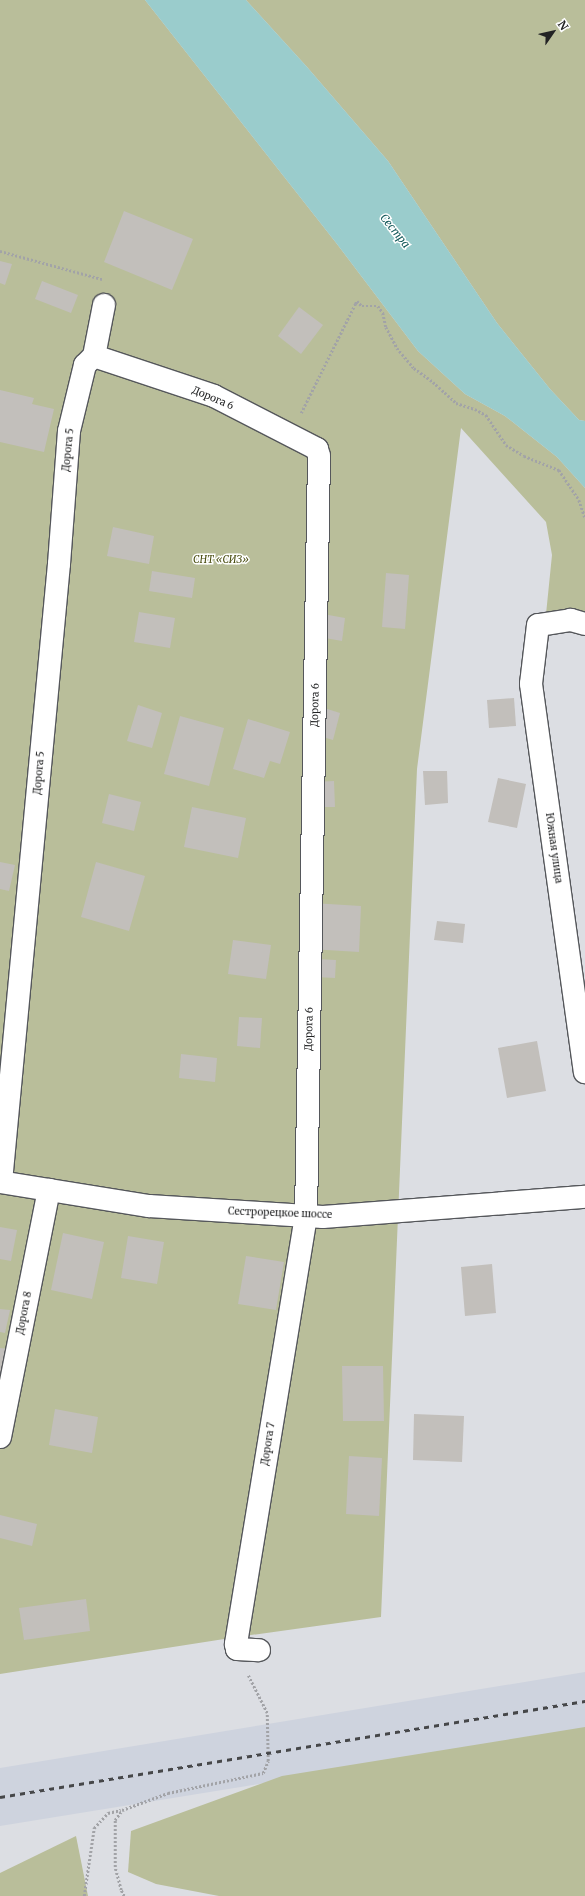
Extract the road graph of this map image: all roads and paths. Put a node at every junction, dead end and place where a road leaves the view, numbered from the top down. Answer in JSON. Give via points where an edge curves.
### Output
{"nodes":[{"id":1,"x":0,"y":251,"type":"edge"},
{"id":2,"x":107,"y":280,"type":"dead end"},
{"id":3,"x":104,"y":305,"type":"dead end"},
{"id":4,"x":89,"y":360,"type":"junction"},
{"id":5,"x":290,"y":435,"type":"junction"},
{"id":6,"x":585,"y":517,"type":"edge"},
{"id":7,"x":585,"y":624,"type":"edge"},
{"id":8,"x":585,"y":1072,"type":"edge"},
{"id":9,"x":0,"y":1182,"type":"edge"},
{"id":10,"x":49,"y":1190,"type":"junction"},
{"id":11,"x":585,"y":1197,"type":"edge"},
{"id":12,"x":306,"y":1216,"type":"junction"},
{"id":13,"x":0,"y":1437,"type":"edge"},
{"id":14,"x":237,"y":1649,"type":"junction"},
{"id":15,"x":260,"y":1650,"type":"dead end"},
{"id":16,"x":122,"y":1810,"type":"junction"},
{"id":17,"x":84,"y":1896,"type":"edge"},
{"id":18,"x":124,"y":1896,"type":"edge"}],
"edges":[{"from":1,"to":2,"type":"path"},
{"from":3,"to":4,"type":"street","name":"Дорога 5"},
{"from":4,"to":5,"type":"street","name":"Дорога 6","via":[[214,396]]},
{"from":4,"to":9,"type":"street","name":"Дорога 5","via":[[69,431]]},
{"from":5,"to":6,"type":"path","via":[[357,301],[362,306],[378,306],[383,312],[386,327],[397,348],[414,368],[456,403],[486,415],[506,445],[524,456],[559,470],[579,500]]},
{"from":5,"to":12,"type":"street","name":"Дорога 6","via":[[317,449],[319,456]]},
{"from":7,"to":8,"type":"street","name":"Южная улица","via":[[571,620],[538,624],[531,684]]},
{"from":9,"to":10,"type":"street","name":"Сестрорецкое шоссе"},
{"from":10,"to":12,"type":"street","name":"Сестрорецкое шоссе","via":[[150,1206]]},
{"from":10,"to":13,"type":"street","name":"Дорога 8"},
{"from":11,"to":12,"type":"street","name":"Сестрорецкое шоссе","via":[[323,1217]]},
{"from":12,"to":14,"type":"street","name":"Дорога 7"},
{"from":14,"to":15,"type":"street"},
{"from":14,"to":16,"type":"path","via":[[242,1665],[266,1713],[268,1761],[263,1773],[168,1794]]},
{"from":16,"to":17,"type":"path","via":[[108,1813],[94,1828]]},
{"from":16,"to":18,"type":"path","via":[[115,1820],[114,1867]]}]}
